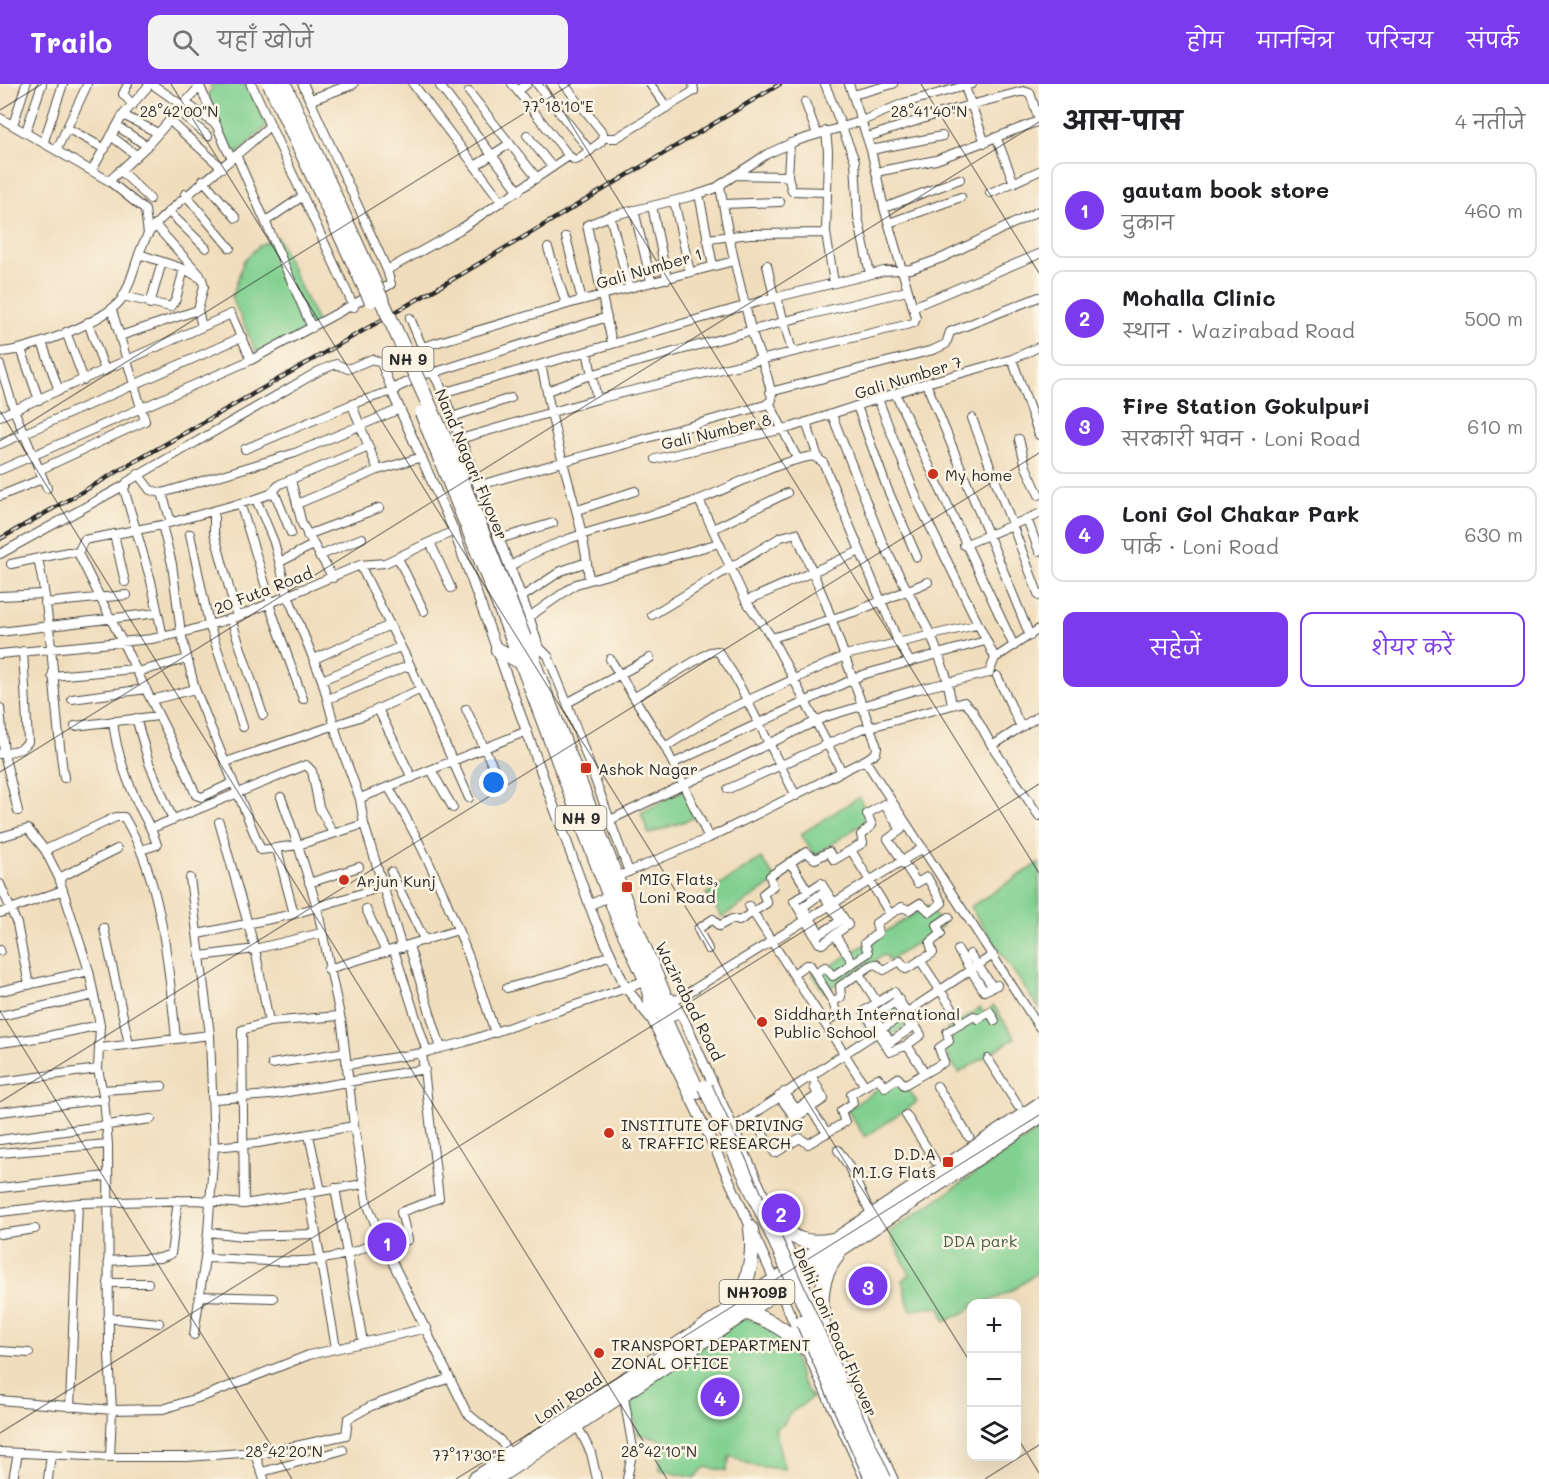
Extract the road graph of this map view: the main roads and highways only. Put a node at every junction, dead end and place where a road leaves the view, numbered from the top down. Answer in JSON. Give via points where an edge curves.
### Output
{"nodes":[{"id":1,"x":270,"y":84,"type":"edge"},
{"id":2,"x":284,"y":84,"type":"edge"},
{"id":3,"x":518,"y":637,"type":"junction"},
{"id":4,"x":498,"y":650,"type":"road end"},
{"id":5,"x":528,"y":662,"type":"junction"},
{"id":6,"x":647,"y":975,"type":"junction"},
{"id":7,"x":665,"y":1013,"type":"junction"},
{"id":8,"x":1039,"y":1105,"type":"edge"},
{"id":9,"x":1039,"y":1118,"type":"edge"},
{"id":10,"x":776,"y":1221,"type":"road end"},
{"id":11,"x":751,"y":1228,"type":"road end"},
{"id":12,"x":841,"y":1243,"type":"junction"},
{"id":13,"x":740,"y":1310,"type":"junction"},
{"id":14,"x":820,"y":1320,"type":"road end"},
{"id":15,"x":805,"y":1348,"type":"road end"},
{"id":16,"x":621,"y":1389,"type":"junction"},
{"id":17,"x":499,"y":1478,"type":"edge"},
{"id":18,"x":475,"y":1479,"type":"edge"},
{"id":19,"x":872,"y":1479,"type":"edge"},
{"id":20,"x":884,"y":1479,"type":"edge"}],
"edges":[{"from":1,"to":3,"type":"highway","name":"Nand Nagari Flyover","number":"NH 9","bridge":true,"via":[[426,422]]},
{"from":2,"to":3,"type":"highway","name":"Nand Nagari Flyover","number":"NH 9","bridge":true,"via":[[448,449]]},
{"from":3,"to":5,"type":"highway","name":"Nand Nagari Flyover","number":"NH 9"},
{"from":4,"to":5,"type":"highway"},
{"from":5,"to":6,"type":"highway","name":"Wazirabad Road","number":"NH 9","via":[[545,723],[610,896]]},
{"from":5,"to":6,"type":"highway","name":"Wazirabad Road","number":"NH 9","via":[[622,874]]},
{"from":6,"to":7,"type":"highway","name":"Delhi Loni Road Flyover","number":"NH 9"},
{"from":7,"to":19,"type":"highway","name":"Delhi Loni Road Flyover","number":"NH 9","bridge":true},
{"from":7,"to":20,"type":"highway","name":"Delhi Loni Road Flyover","number":"NH 9","bridge":true},
{"from":8,"to":12,"type":"highway","name":"Loni Road","number":"NH709B","via":[[872,1216]]},
{"from":9,"to":12,"type":"highway","name":"Loni Road","number":"NH709B"},
{"from":10,"to":12,"type":"highway","via":[[786,1233],[802,1241]]},
{"from":11,"to":13,"type":"highway","via":[[750,1272]]},
{"from":12,"to":13,"type":"highway","name":"Loni Road","number":"NH709B"},
{"from":12,"to":14,"type":"highway","via":[[823,1283]]},
{"from":13,"to":15,"type":"highway","via":[[778,1325]]},
{"from":13,"to":16,"type":"highway","name":"Loni Road","number":"NH709B"},
{"from":16,"to":17,"type":"highway","name":"Loni Road","number":"NH709B","via":[[577,1425]]},
{"from":16,"to":18,"type":"highway","name":"Loni Road","number":"NH709B"}]}
